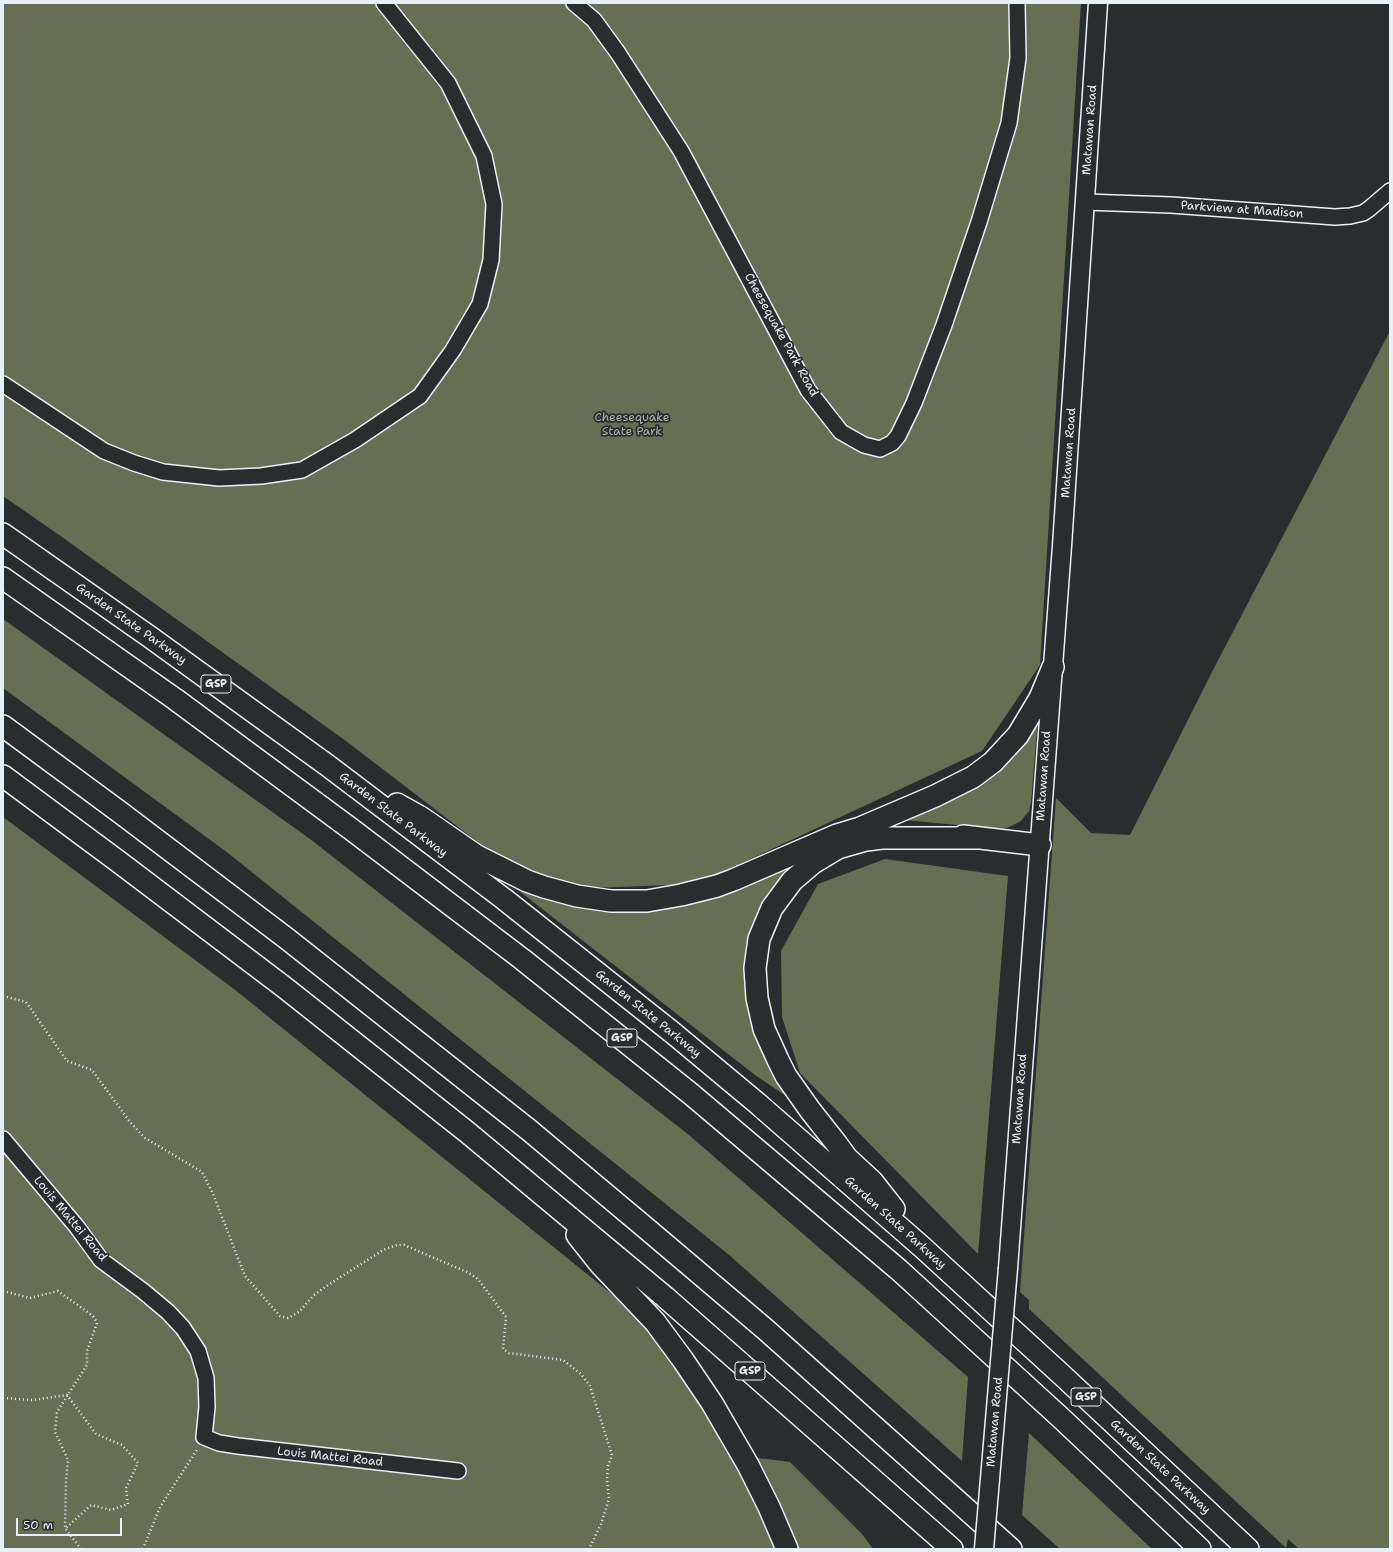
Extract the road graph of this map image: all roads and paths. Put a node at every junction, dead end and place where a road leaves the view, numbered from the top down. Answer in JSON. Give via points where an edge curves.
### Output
{"nodes":[{"id":1,"x":384,"y":3,"type":"edge"},
{"id":2,"x":574,"y":3,"type":"edge"},
{"id":3,"x":1017,"y":3,"type":"edge"},
{"id":4,"x":1098,"y":3,"type":"edge"},
{"id":5,"x":1390,"y":191,"type":"edge"},
{"id":6,"x":1085,"y":202,"type":"junction"},
{"id":7,"x":3,"y":384,"type":"edge"},
{"id":8,"x":3,"y":534,"type":"edge"},
{"id":9,"x":3,"y":578,"type":"edge"},
{"id":10,"x":1052,"y":667,"type":"junction"},
{"id":11,"x":3,"y":726,"type":"edge"},
{"id":12,"x":327,"y":765,"type":"junction"},
{"id":13,"x":3,"y":776,"type":"edge"},
{"id":14,"x":860,"y":828,"type":"junction"},
{"id":15,"x":977,"y":838,"type":"junction"},
{"id":16,"x":1040,"y":845,"type":"junction"},
{"id":17,"x":3,"y":996,"type":"edge"},
{"id":18,"x":3,"y":1139,"type":"edge"},
{"id":19,"x":545,"y":1196,"type":"junction"},
{"id":20,"x":922,"y":1247,"type":"junction"},
{"id":21,"x":3,"y":1291,"type":"edge"},
{"id":22,"x":67,"y":1396,"type":"junction"},
{"id":23,"x":3,"y":1398,"type":"edge"},
{"id":24,"x":204,"y":1437,"type":"junction"},
{"id":25,"x":458,"y":1471,"type":"dead end"},
{"id":26,"x":65,"y":1528,"type":"junction"},
{"id":27,"x":81,"y":1549,"type":"edge"},
{"id":28,"x":143,"y":1549,"type":"edge"},
{"id":29,"x":589,"y":1549,"type":"edge"},
{"id":30,"x":787,"y":1549,"type":"edge"},
{"id":31,"x":952,"y":1549,"type":"edge"},
{"id":32,"x":984,"y":1549,"type":"edge"},
{"id":33,"x":1012,"y":1549,"type":"edge"},
{"id":34,"x":1200,"y":1549,"type":"edge"},
{"id":35,"x":1248,"y":1549,"type":"edge"}],
"edges":[{"from":1,"to":7,"type":"street","via":[[448,83],[484,156],[494,204],[491,260],[480,304],[453,350],[420,396],[355,440],[302,470],[261,476],[219,478],[163,472],[104,450]]},
{"from":2,"to":3,"type":"street","name":"Cheesequake Park Road","via":[[594,20],[618,53],[681,151],[808,390],[841,432],[864,445],[880,449],[892,443],[898,436],[916,396],[944,325],[979,222],[1009,123],[1018,58]]},
{"from":4,"to":6,"type":"main road","name":"Matawan Road"},
{"from":5,"to":6,"type":"street","name":"Parkview at Madison","via":[[1363,212],[1335,217]]},
{"from":6,"to":10,"type":"main road","name":"Matawan Road"},
{"from":8,"to":12,"type":"highway","name":"Garden State Parkway","number":"GSP"},
{"from":9,"to":34,"type":"highway","number":"GSP","via":[[187,707],[605,1024],[905,1275]]},
{"from":10,"to":14,"type":"highway","via":[[1040,698],[1026,723],[993,762],[973,777],[949,789]]},
{"from":10,"to":16,"type":"main road","name":"Matawan Road"},
{"from":11,"to":33,"type":"highway","via":[[280,933],[529,1130],[759,1324]]},
{"from":12,"to":14,"type":"highway","via":[[422,818],[472,852],[510,873],[544,887],[594,899],[647,901],[698,892],[734,880],[837,835]]},
{"from":12,"to":20,"type":"highway","name":"Garden State Parkway","number":"GSP","via":[[510,904],[673,1034],[757,1103]]},
{"from":13,"to":19,"type":"highway","number":"GSP","via":[[284,987]]},
{"from":14,"to":15,"type":"highway","via":[[912,827]]},
{"from":15,"to":16,"type":"highway"},
{"from":15,"to":20,"type":"highway","via":[[866,840],[838,848],[803,870],[782,894],[765,923],[756,954],[756,985],[760,1013],[786,1076],[847,1158],[872,1181]]},
{"from":16,"to":32,"type":"main road","name":"Matawan Road","bridge":true},
{"from":17,"to":29,"type":"path","via":[[26,1002],[67,1061],[92,1070],[144,1138],[202,1172],[245,1276],[280,1316],[288,1318],[299,1312],[325,1287],[383,1250],[404,1245],[478,1279],[506,1318],[503,1349],[509,1353],[562,1360],[581,1374],[590,1386],[612,1455],[607,1479],[609,1498],[601,1524]]},
{"from":18,"to":24,"type":"street","name":"Louis Mattei Road","via":[[77,1227],[101,1260],[143,1291],[183,1328],[198,1351],[206,1378]]},
{"from":19,"to":30,"type":"highway","via":[[600,1264],[655,1322],[683,1360],[744,1458]]},
{"from":19,"to":31,"type":"highway","number":"GSP","via":[[716,1341]]},
{"from":20,"to":35,"type":"highway","name":"Garden State Parkway","number":"GSP"},
{"from":21,"to":22,"type":"path","via":[[30,1298],[58,1291],[93,1316],[97,1323],[87,1351],[88,1365]]},
{"from":22,"to":23,"type":"path","via":[[32,1400]]},
{"from":22,"to":26,"type":"path","via":[[57,1412],[55,1432],[68,1460]]},
{"from":22,"to":26,"type":"path","via":[[96,1434],[122,1445],[138,1463],[126,1488],[128,1504],[111,1510],[91,1505]]},
{"from":24,"to":25,"type":"street","name":"Louis Mattei Road","via":[[238,1446]]},
{"from":24,"to":28,"type":"path","via":[[160,1507]]},
{"from":26,"to":27,"type":"path"}]}
